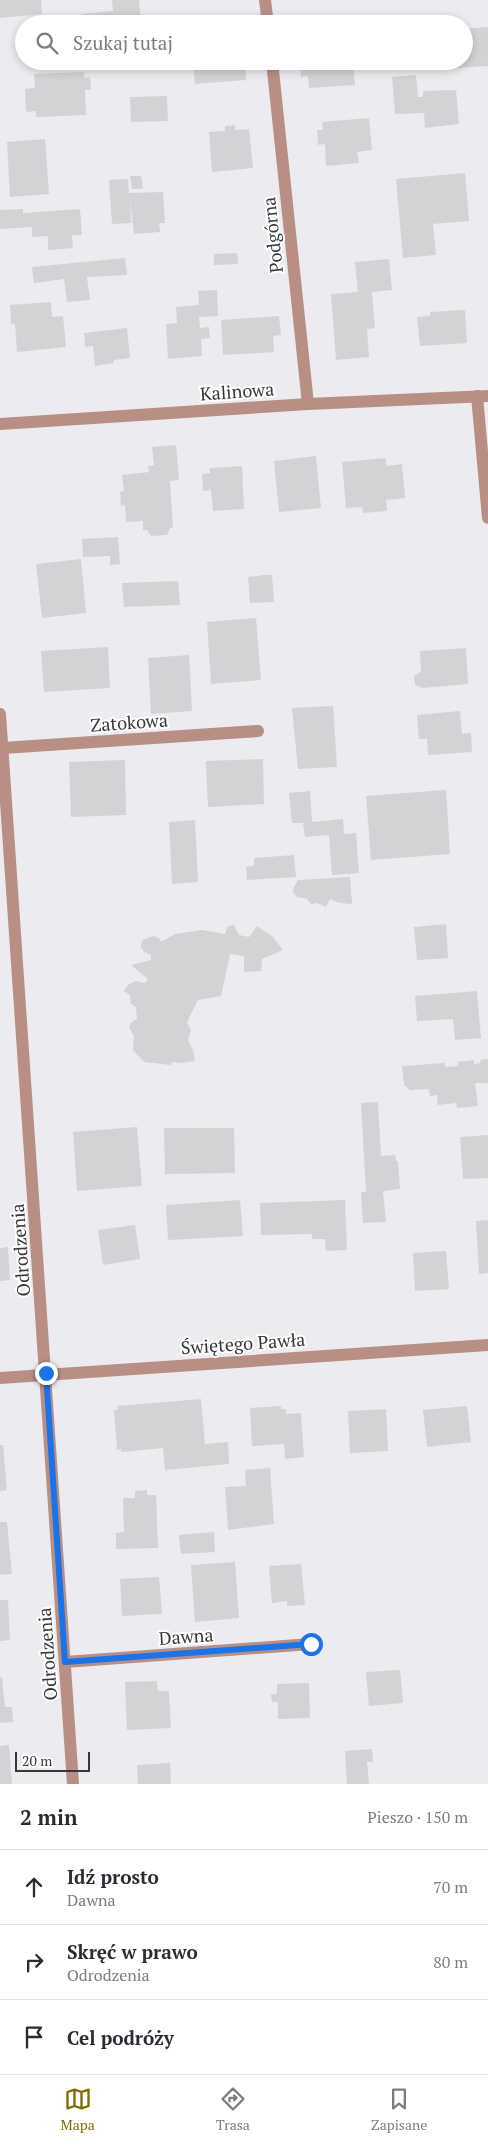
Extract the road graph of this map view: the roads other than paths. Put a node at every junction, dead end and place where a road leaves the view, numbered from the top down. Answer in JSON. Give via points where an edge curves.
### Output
{"nodes":[{"id":1,"x":265,"y":0,"type":"edge"},
{"id":2,"x":267,"y":15,"type":"edge"},
{"id":3,"x":273,"y":70,"type":"edge"},
{"id":4,"x":482,"y":396,"type":"edge"},
{"id":5,"x":308,"y":404,"type":"junction"},
{"id":6,"x":0,"y":424,"type":"edge"},
{"id":7,"x":488,"y":518,"type":"edge"},
{"id":8,"x":0,"y":714,"type":"edge"},
{"id":9,"x":258,"y":731,"type":"dead end"},
{"id":10,"x":3,"y":748,"type":"junction"},
{"id":11,"x":488,"y":1345,"type":"edge"},
{"id":12,"x":46,"y":1373,"type":"junction"},
{"id":13,"x":0,"y":1378,"type":"edge"},
{"id":14,"x":311,"y":1644,"type":"dead end"},
{"id":15,"x":65,"y":1662,"type":"junction"},
{"id":16,"x":72,"y":1784,"type":"edge"}],
"edges":[{"from":1,"to":2,"type":"street"},
{"from":3,"to":5,"type":"street","name":"Podgórna"},
{"from":4,"to":5,"type":"street","name":"Kalinowa"},
{"from":4,"to":7,"type":"street","name":"Kalinowa"},
{"from":5,"to":6,"type":"street","name":"Kalinowa"},
{"from":8,"to":10,"type":"street","name":"Odrodzenia"},
{"from":9,"to":10,"type":"street","name":"Zatokowa"},
{"from":10,"to":12,"type":"street","name":"Odrodzenia"},
{"from":11,"to":12,"type":"street","name":"Świętego Pawła"},
{"from":12,"to":13,"type":"street","name":"Świętego Pawła"},
{"from":12,"to":15,"type":"street","name":"Odrodzenia"},
{"from":14,"to":15,"type":"street","name":"Dawna"},
{"from":15,"to":16,"type":"street","name":"Odrodzenia"}]}
